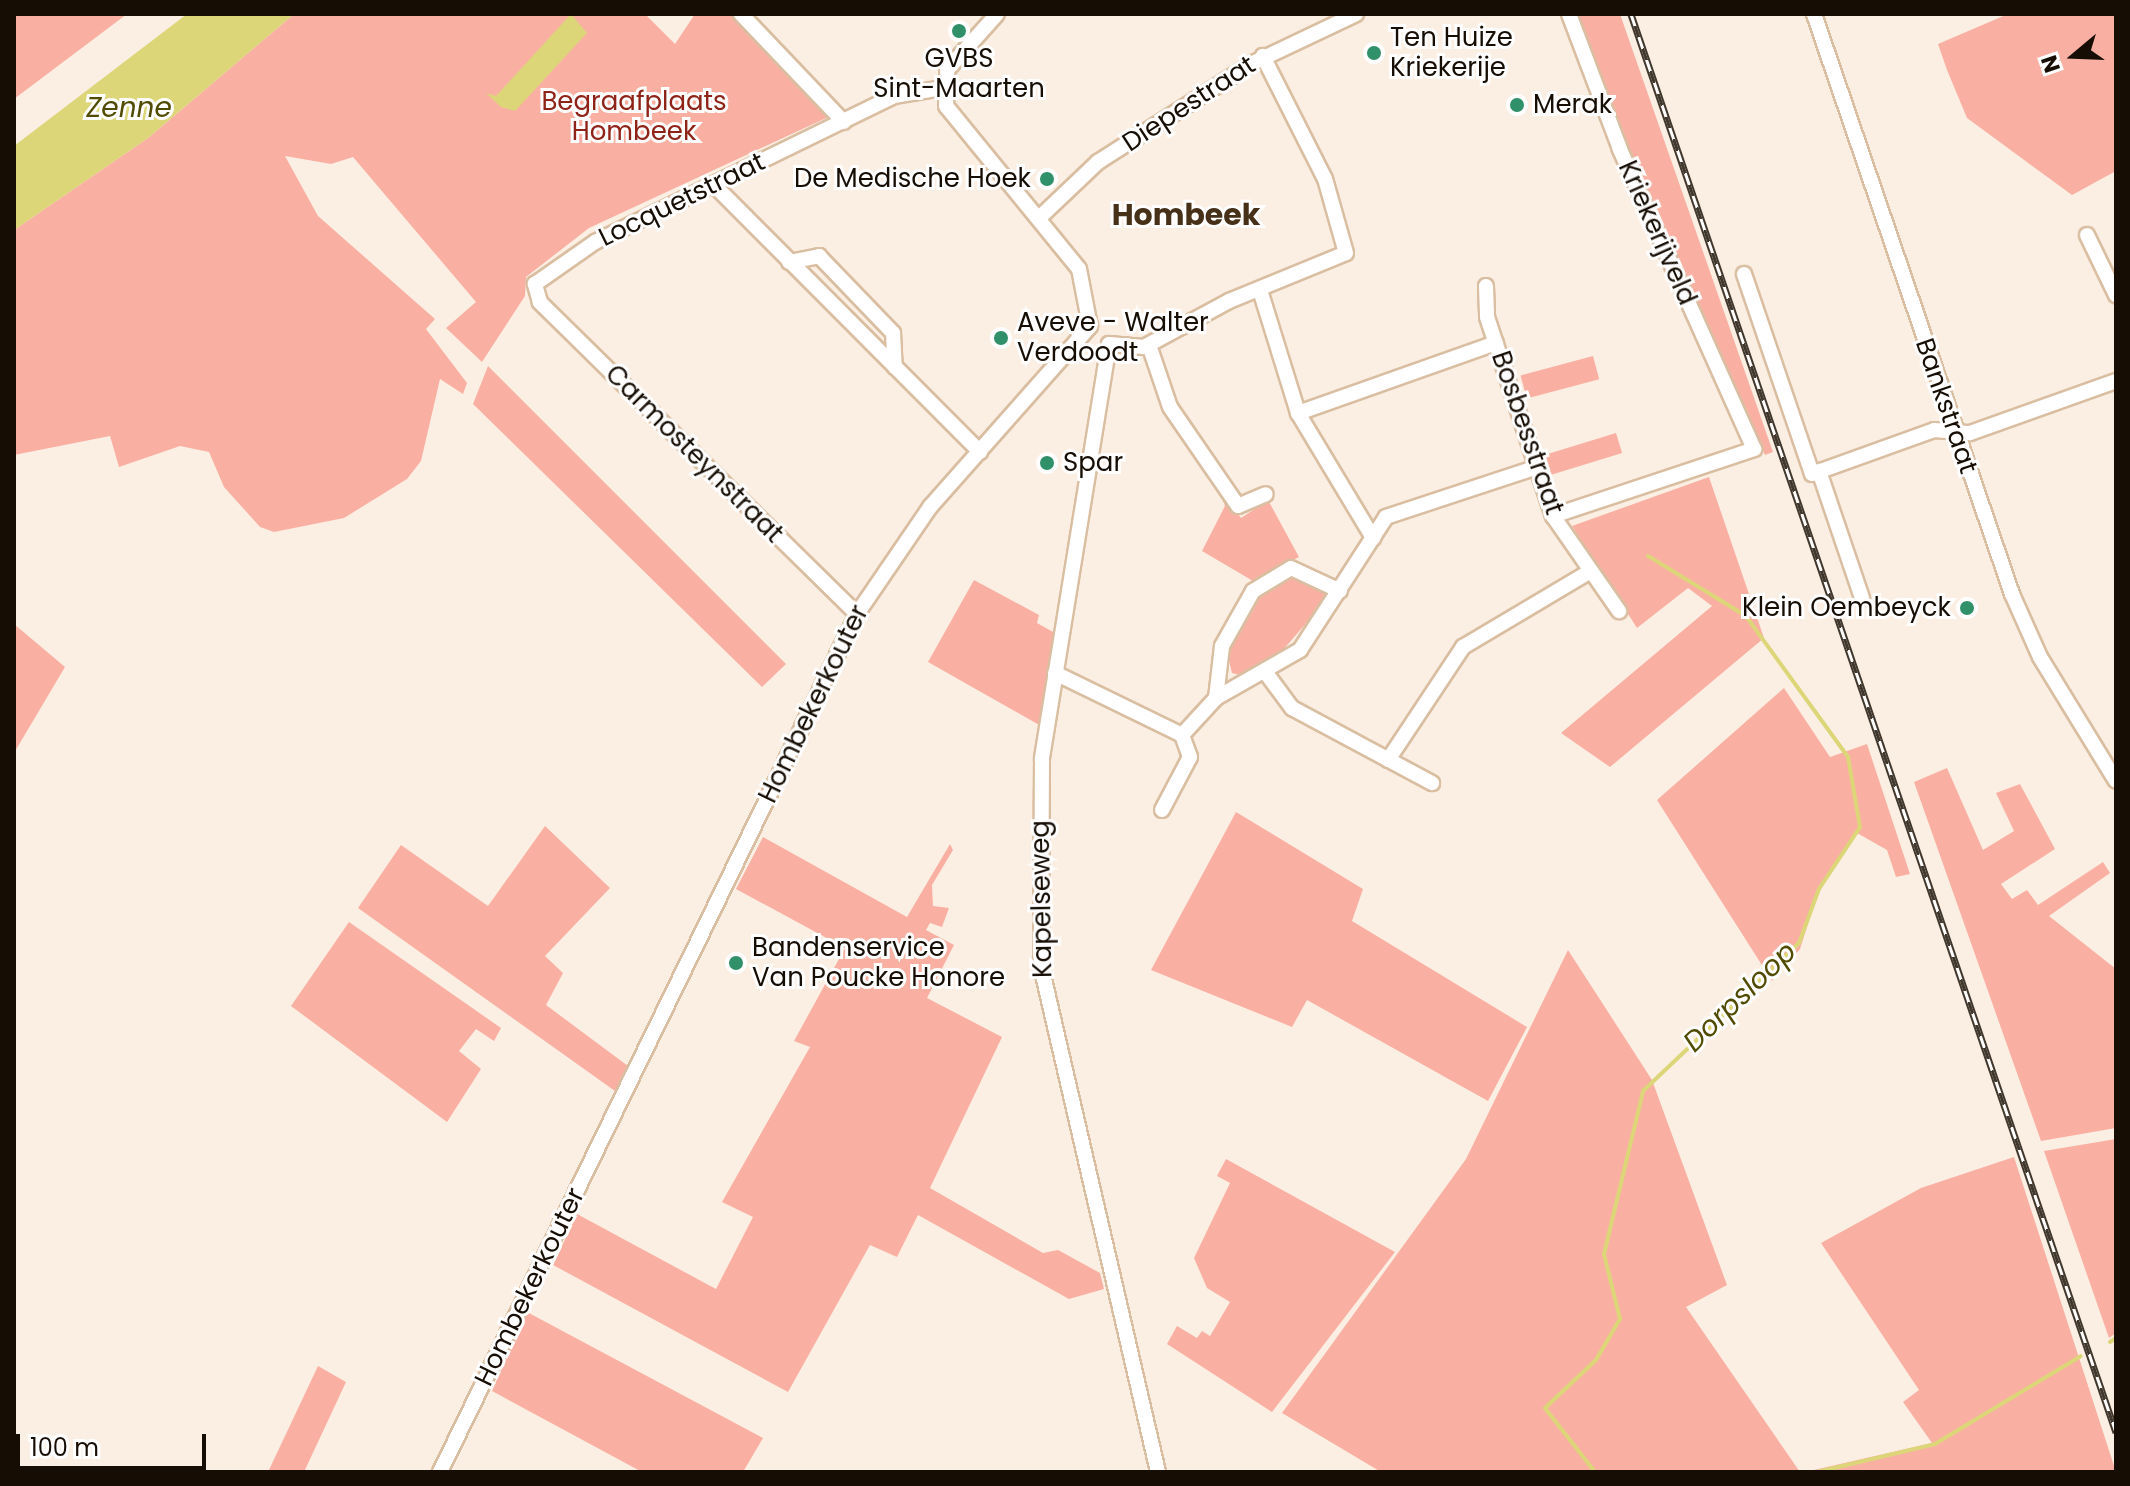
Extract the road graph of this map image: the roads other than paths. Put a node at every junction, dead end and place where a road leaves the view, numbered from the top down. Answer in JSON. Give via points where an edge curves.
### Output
{"nodes":[{"id":1,"x":741,"y":14,"type":"edge"},
{"id":2,"x":997,"y":14,"type":"edge"},
{"id":3,"x":1356,"y":14,"type":"edge"},
{"id":4,"x":1569,"y":14,"type":"edge"},
{"id":5,"x":1814,"y":14,"type":"edge"},
{"id":6,"x":1263,"y":56,"type":"junction"},
{"id":7,"x":943,"y":88,"type":"junction"},
{"id":8,"x":844,"y":122,"type":"junction"},
{"id":9,"x":714,"y":185,"type":"junction"},
{"id":10,"x":1039,"y":218,"type":"junction"},
{"id":11,"x":2087,"y":235,"type":"dead end"},
{"id":12,"x":789,"y":262,"type":"junction"},
{"id":13,"x":1744,"y":274,"type":"dead end"},
{"id":14,"x":1486,"y":286,"type":"dead end"},
{"id":15,"x":1260,"y":290,"type":"junction"},
{"id":16,"x":534,"y":292,"type":"joint"},
{"id":17,"x":2116,"y":295,"type":"edge"},
{"id":18,"x":1090,"y":326,"type":"junction"},
{"id":19,"x":1496,"y":343,"type":"junction"},
{"id":20,"x":1109,"y":344,"type":"junction"},
{"id":21,"x":1149,"y":345,"type":"junction"},
{"id":22,"x":895,"y":367,"type":"junction"},
{"id":23,"x":2116,"y":381,"type":"edge"},
{"id":24,"x":1298,"y":413,"type":"junction"},
{"id":25,"x":1956,"y":435,"type":"junction"},
{"id":26,"x":980,"y":452,"type":"junction"},
{"id":27,"x":1534,"y":468,"type":"junction"},
{"id":28,"x":1819,"y":471,"type":"junction"},
{"id":29,"x":1266,"y":494,"type":"dead end"},
{"id":30,"x":1553,"y":516,"type":"junction"},
{"id":31,"x":1373,"y":538,"type":"junction"},
{"id":32,"x":1589,"y":572,"type":"junction"},
{"id":33,"x":1340,"y":591,"type":"junction"},
{"id":34,"x":1862,"y":598,"type":"dead end"},
{"id":35,"x":1619,"y":611,"type":"dead end"},
{"id":36,"x":857,"y":614,"type":"junction"},
{"id":37,"x":1055,"y":673,"type":"junction"},
{"id":38,"x":1266,"y":673,"type":"junction"},
{"id":39,"x":1216,"y":698,"type":"junction"},
{"id":40,"x":1182,"y":735,"type":"junction"},
{"id":41,"x":1388,"y":760,"type":"junction"},
{"id":42,"x":2116,"y":781,"type":"edge"},
{"id":43,"x":1432,"y":783,"type":"dead end"},
{"id":44,"x":1162,"y":810,"type":"dead end"},
{"id":45,"x":440,"y":1472,"type":"edge"},
{"id":46,"x":1158,"y":1472,"type":"edge"}],
"edges":[{"from":1,"to":8,"type":"street"},
{"from":2,"to":7,"type":"street","via":[[952,62]]},
{"from":3,"to":6,"type":"street","name":"Diepestraat"},
{"from":4,"to":30,"type":"street","name":"Kriekerijveld","via":[[1620,149],[1754,449]]},
{"from":5,"to":25,"type":"street","name":"Bankstraat"},
{"from":6,"to":10,"type":"street","name":"Diepestraat","via":[[1098,162]]},
{"from":6,"to":15,"type":"street","via":[[1325,179],[1346,253]]},
{"from":7,"to":8,"type":"street","name":"Locquetstraat","via":[[912,88]]},
{"from":7,"to":10,"type":"street","via":[[956,123]]},
{"from":8,"to":9,"type":"street","name":"Locquetstraat"},
{"from":9,"to":12,"type":"street"},
{"from":9,"to":16,"type":"street","name":"Locquetstraat","via":[[573,254],[545,273]]},
{"from":10,"to":18,"type":"street","via":[[1082,275]]},
{"from":11,"to":17,"type":"street"},
{"from":12,"to":22,"type":"street"},
{"from":12,"to":22,"type":"street","via":[[819,256],[893,333]]},
{"from":13,"to":28,"type":"street","via":[[1812,474]]},
{"from":14,"to":19,"type":"street","name":"Bosbesstraat"},
{"from":15,"to":21,"type":"street"},
{"from":15,"to":24,"type":"street"},
{"from":16,"to":36,"type":"street","name":"Carmosteynstraat"},
{"from":18,"to":20,"type":"street"},
{"from":18,"to":26,"type":"street","name":"Hombekerkouter"},
{"from":19,"to":24,"type":"street"},
{"from":19,"to":27,"type":"street","name":"Bosbesstraat"},
{"from":20,"to":21,"type":"street"},
{"from":20,"to":37,"type":"street","name":"Kapelseweg"},
{"from":21,"to":29,"type":"street","via":[[1170,407],[1238,506]]},
{"from":22,"to":26,"type":"street"},
{"from":23,"to":25,"type":"street"},
{"from":24,"to":31,"type":"street"},
{"from":25,"to":28,"type":"street","via":[[1934,430]]},
{"from":25,"to":42,"type":"street","name":"Bankstraat","via":[[2026,628]]},
{"from":26,"to":36,"type":"street","name":"Hombekerkouter","via":[[930,507]]},
{"from":27,"to":30,"type":"street","name":"Bosbesstraat"},
{"from":27,"to":31,"type":"street","via":[[1386,517]]},
{"from":28,"to":34,"type":"street"},
{"from":30,"to":32,"type":"street","name":"Bosbesstraat"},
{"from":31,"to":33,"type":"street"},
{"from":32,"to":35,"type":"street","name":"Bosbesstraat"},
{"from":32,"to":41,"type":"street","via":[[1463,647]]},
{"from":33,"to":38,"type":"street","via":[[1300,650]]},
{"from":33,"to":39,"type":"street","via":[[1291,568],[1253,591],[1222,646]]},
{"from":36,"to":45,"type":"street","name":"Hombekerkouter"},
{"from":37,"to":40,"type":"street"},
{"from":37,"to":46,"type":"street","name":"Kapelseweg","via":[[1040,793],[1041,966]]},
{"from":38,"to":39,"type":"street"},
{"from":38,"to":41,"type":"street","via":[[1292,708]]},
{"from":39,"to":40,"type":"street"},
{"from":40,"to":44,"type":"street","via":[[1190,757]]},
{"from":41,"to":43,"type":"street"}]}
